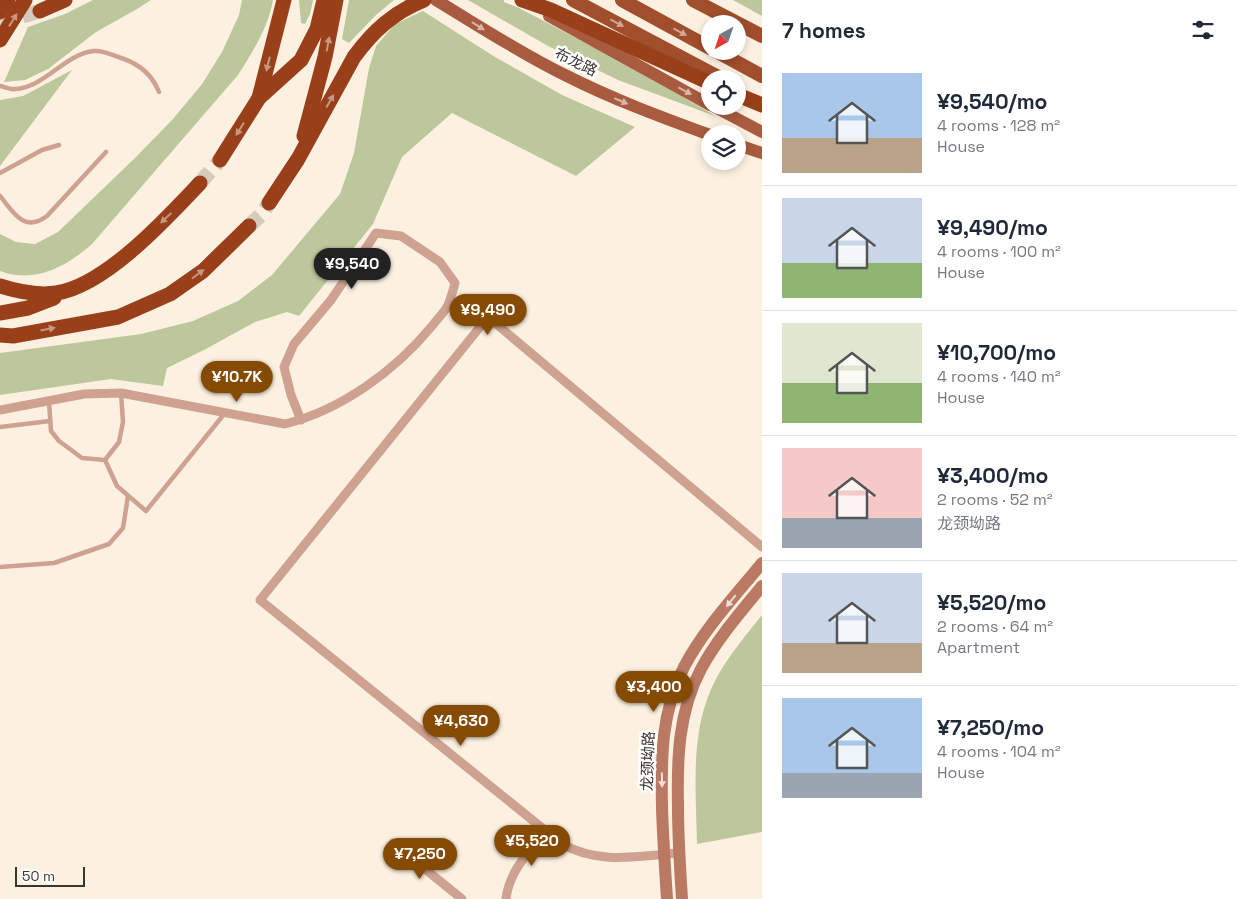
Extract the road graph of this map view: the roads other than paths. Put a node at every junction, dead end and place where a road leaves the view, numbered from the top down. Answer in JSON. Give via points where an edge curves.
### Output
{"nodes":[{"id":1,"x":8,"y":0,"type":"edge"},
{"id":2,"x":25,"y":0,"type":"edge"},
{"id":3,"x":65,"y":0,"type":"edge"},
{"id":4,"x":284,"y":0,"type":"edge"},
{"id":5,"x":324,"y":0,"type":"edge"},
{"id":6,"x":336,"y":0,"type":"edge"},
{"id":7,"x":424,"y":0,"type":"edge"},
{"id":8,"x":436,"y":0,"type":"edge"},
{"id":9,"x":521,"y":0,"type":"edge"},
{"id":10,"x":574,"y":0,"type":"edge"},
{"id":11,"x":622,"y":0,"type":"edge"},
{"id":12,"x":693,"y":0,"type":"edge"},
{"id":13,"x":40,"y":11,"type":"tunnel mouth"},
{"id":14,"x":0,"y":12,"type":"edge"},
{"id":15,"x":762,"y":36,"type":"edge"},
{"id":16,"x":0,"y":40,"type":"edge"},
{"id":17,"x":701,"y":43,"type":"edge"},
{"id":18,"x":733,"y":60,"type":"edge"},
{"id":19,"x":705,"y":70,"type":"edge"},
{"id":20,"x":762,"y":76,"type":"edge"},
{"id":21,"x":701,"y":79,"type":"edge"},
{"id":22,"x":0,"y":86,"type":"edge"},
{"id":23,"x":746,"y":91,"type":"edge"},
{"id":24,"x":159,"y":92,"type":"dead end"},
{"id":25,"x":259,"y":98,"type":"junction"},
{"id":26,"x":746,"y":98,"type":"edge"},
{"id":27,"x":701,"y":99,"type":"edge"},
{"id":28,"x":762,"y":100,"type":"edge"},
{"id":29,"x":762,"y":105,"type":"edge"},
{"id":30,"x":731,"y":115,"type":"edge"},
{"id":31,"x":701,"y":132,"type":"edge"},
{"id":32,"x":762,"y":132,"type":"edge"},
{"id":33,"x":59,"y":145,"type":"dead end"},
{"id":34,"x":746,"y":148,"type":"edge"},
{"id":35,"x":106,"y":152,"type":"dead end"},
{"id":36,"x":762,"y":153,"type":"edge"},
{"id":37,"x":298,"y":159,"type":"junction"},
{"id":38,"x":220,"y":160,"type":"tunnel mouth"},
{"id":39,"x":0,"y":173,"type":"edge"},
{"id":40,"x":200,"y":183,"type":"tunnel mouth"},
{"id":41,"x":0,"y":196,"type":"edge"},
{"id":42,"x":269,"y":203,"type":"tunnel mouth"},
{"id":43,"x":250,"y":226,"type":"tunnel mouth"},
{"id":44,"x":0,"y":286,"type":"edge"},
{"id":45,"x":76,"y":288,"type":"junction"},
{"id":46,"x":0,"y":314,"type":"edge"},
{"id":47,"x":4,"y":336,"type":"edge"},
{"id":48,"x":121,"y":393,"type":"junction"},
{"id":49,"x":49,"y":401,"type":"junction"},
{"id":50,"x":0,"y":410,"type":"edge"},
{"id":51,"x":225,"y":413,"type":"junction"},
{"id":52,"x":301,"y":420,"type":"junction"},
{"id":53,"x":50,"y":421,"type":"junction"},
{"id":54,"x":0,"y":427,"type":"edge"},
{"id":55,"x":105,"y":460,"type":"junction"},
{"id":56,"x":128,"y":496,"type":"junction"},
{"id":57,"x":762,"y":547,"type":"edge"},
{"id":58,"x":762,"y":564,"type":"edge"},
{"id":59,"x":0,"y":567,"type":"edge"},
{"id":60,"x":762,"y":586,"type":"edge"},
{"id":61,"x":546,"y":832,"type":"junction"},
{"id":62,"x":394,"y":843,"type":"dead end"},
{"id":63,"x":678,"y":853,"type":"junction"},
{"id":64,"x":664,"y":854,"type":"junction"},
{"id":65,"x":462,"y":899,"type":"edge"},
{"id":66,"x":506,"y":899,"type":"edge"},
{"id":67,"x":667,"y":899,"type":"edge"},
{"id":68,"x":682,"y":899,"type":"edge"}],
"edges":[{"from":1,"to":14,"type":"highway"},
{"from":16,"to":2,"type":"highway","one_way":true},
{"from":3,"to":13,"type":"highway"},
{"from":4,"to":25,"type":"highway","one_way":true},
{"from":5,"to":25,"type":"highway","via":[[317,29],[301,60]]},
{"from":37,"to":6,"type":"highway","one_way":true,"via":[[325,57]]},
{"from":37,"to":7,"type":"highway","one_way":true,"via":[[354,57],[392,16]]},
{"from":8,"to":31,"type":"main road","name":"布龙路","one_way":true,"via":[[565,76]]},
{"from":9,"to":21,"type":"highway","via":[[551,10]]},
{"from":9,"to":27,"type":"main road","one_way":true},
{"from":10,"to":19,"type":"highway","one_way":true},
{"from":11,"to":17,"type":"highway","one_way":true},
{"from":12,"to":15,"type":"highway"},
{"from":18,"to":20,"type":"highway"},
{"from":22,"to":24,"type":"lane","via":[[14,90],[32,86],[79,55],[95,51],[128,60],[145,70]]},
{"from":23,"to":28,"type":"highway"},
{"from":25,"to":38,"type":"highway","one_way":true},
{"from":26,"to":29,"type":"highway"},
{"from":30,"to":32,"type":"main road"},
{"from":33,"to":39,"type":"lane","via":[[42,150]]},
{"from":34,"to":36,"type":"main road"},
{"from":35,"to":41,"type":"lane","via":[[39,223],[28,224],[18,218]]},
{"from":37,"to":42,"type":"highway"},
{"from":40,"to":45,"type":"highway","one_way":true,"via":[[116,264]]},
{"from":47,"to":43,"type":"highway","one_way":true,"via":[[118,317],[170,294],[203,271]]},
{"from":44,"to":45,"type":"highway","via":[[40,294]]},
{"from":45,"to":46,"type":"highway","via":[[46,302]]},
{"from":48,"to":49,"type":"street","via":[[84,394]]},
{"from":48,"to":51,"type":"street"},
{"from":48,"to":55,"type":"lane","via":[[123,422],[119,442]]},
{"from":49,"to":50,"type":"street"},
{"from":49,"to":53,"type":"lane"},
{"from":51,"to":52,"type":"street","via":[[285,424]]},
{"from":51,"to":56,"type":"lane","via":[[146,512]]},
{"from":52,"to":52,"type":"street","via":[[284,367],[294,344],[331,300],[376,233],[401,236],[440,262],[455,283],[448,306],[424,335],[367,385]]},
{"from":53,"to":54,"type":"lane"},
{"from":53,"to":55,"type":"lane","via":[[51,431],[59,441],[82,458]]},
{"from":55,"to":56,"type":"lane","via":[[117,486]]},
{"from":56,"to":59,"type":"lane","via":[[123,528],[109,544],[54,563]]},
{"from":57,"to":61,"type":"street","via":[[488,316],[260,600]]},
{"from":58,"to":64,"type":"main road","name":"龙颈坳路","one_way":true,"via":[[700,642],[674,688],[661,759]]},
{"from":60,"to":63,"type":"main road","name":"龙颈坳路","via":[[711,652],[690,692],[677,762]]},
{"from":61,"to":64,"type":"street","via":[[571,849],[589,856],[609,858]]},
{"from":61,"to":66,"type":"street","via":[[512,875]]},
{"from":62,"to":65,"type":"street"},
{"from":63,"to":64,"type":"street"},
{"from":63,"to":68,"type":"main road","name":"龙颈坳路"},
{"from":64,"to":67,"type":"main road","name":"龙颈坳路"}]}
